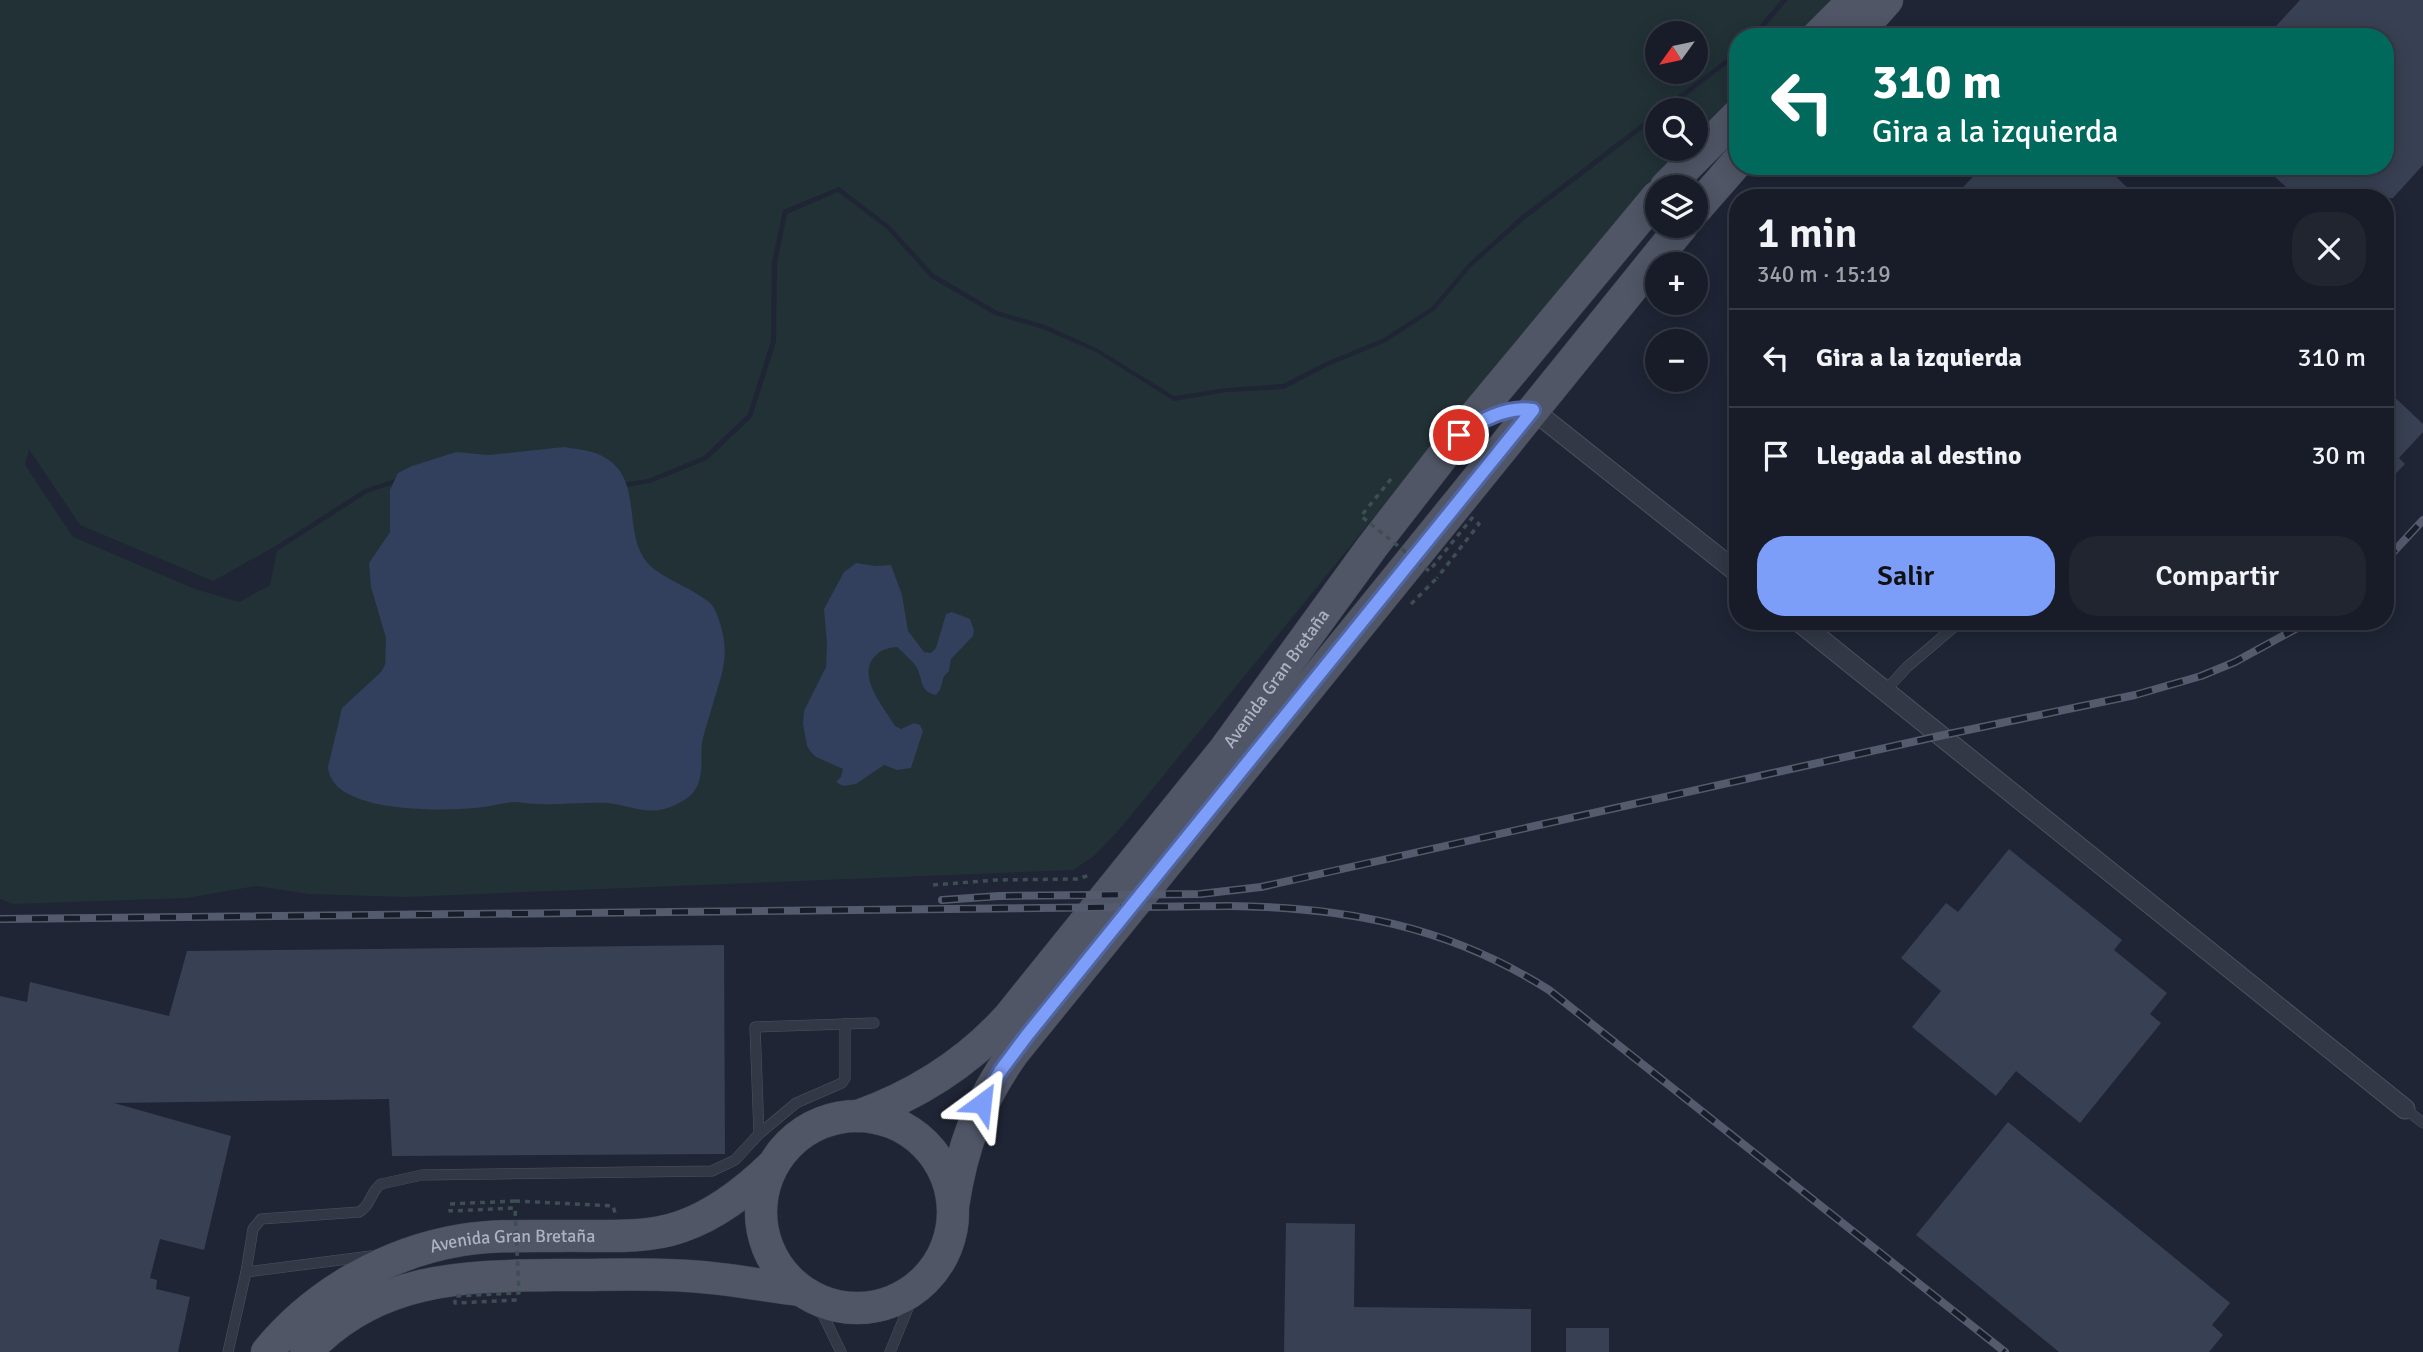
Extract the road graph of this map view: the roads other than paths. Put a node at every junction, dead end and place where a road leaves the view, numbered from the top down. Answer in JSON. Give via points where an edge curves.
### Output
{"nodes":[{"id":1,"x":1854,"y":0,"type":"edge"},
{"id":2,"x":1888,"y":0,"type":"edge"},
{"id":3,"x":1826,"y":28,"type":"edge"},
{"id":4,"x":1862,"y":28,"type":"edge"},
{"id":5,"x":1729,"y":124,"type":"edge"},
{"id":6,"x":1729,"y":171,"type":"edge"},
{"id":7,"x":1678,"y":175,"type":"edge"},
{"id":8,"x":1708,"y":195,"type":"edge"},
{"id":9,"x":1645,"y":211,"type":"edge"},
{"id":10,"x":1672,"y":238,"type":"edge"},
{"id":11,"x":1533,"y":410,"type":"junction"},
{"id":12,"x":1459,"y":435,"type":"junction"},
{"id":13,"x":1729,"y":566,"type":"edge"},
{"id":14,"x":1809,"y":630,"type":"edge"},
{"id":15,"x":1950,"y":630,"type":"edge"},
{"id":16,"x":1885,"y":691,"type":"junction"},
{"id":17,"x":874,"y":1023,"type":"dead end"},
{"id":18,"x":845,"y":1024,"type":"junction"},
{"id":19,"x":2406,"y":1109,"type":"joint"},
{"id":20,"x":858,"y":1116,"type":"junction"},
{"id":21,"x":2423,"y":1123,"type":"edge"},
{"id":22,"x":759,"y":1134,"type":"junction"},
{"id":23,"x":773,"y":1165,"type":"junction"},
{"id":24,"x":953,"y":1206,"type":"junction"},
{"id":25,"x":416,"y":1251,"type":"junction"},
{"id":26,"x":246,"y":1272,"type":"junction"},
{"id":27,"x":916,"y":1289,"type":"junction"},
{"id":28,"x":806,"y":1293,"type":"junction"},
{"id":29,"x":228,"y":1352,"type":"edge"},
{"id":30,"x":267,"y":1352,"type":"edge"},
{"id":31,"x":306,"y":1352,"type":"edge"},
{"id":32,"x":841,"y":1352,"type":"edge"},
{"id":33,"x":890,"y":1352,"type":"edge"}],
"edges":[{"from":1,"to":3,"type":"main road"},
{"from":2,"to":4,"type":"main road"},
{"from":5,"to":7,"type":"main road"},
{"from":6,"to":8,"type":"main road"},
{"from":9,"to":12,"type":"main road","name":"Avenida Gran Bretaña"},
{"from":10,"to":11,"type":"main road","name":"Avenida Gran Bretaña"},
{"from":11,"to":12,"type":"main road","via":[[1502,413]]},
{"from":11,"to":13,"type":"street"},
{"from":11,"to":24,"type":"main road","name":"Avenida Gran Bretaña","via":[[1014,1052],[974,1121]]},
{"from":12,"to":20,"type":"main road","name":"Avenida Gran Bretaña","via":[[1225,749],[1008,1018],[981,1047],[945,1074],[904,1098]]},
{"from":14,"to":16,"type":"street"},
{"from":15,"to":16,"type":"lane"},
{"from":16,"to":19,"type":"street"},
{"from":17,"to":18,"type":"lane"},
{"from":18,"to":22,"type":"lane","via":[[842,1083],[796,1103]]},
{"from":18,"to":22,"type":"lane","via":[[755,1027]]},
{"from":19,"to":21,"type":"lane"},
{"from":20,"to":23,"type":"main road","via":[[814,1126]]},
{"from":20,"to":24,"type":"main road","via":[[896,1125],[928,1147],[942,1169]]},
{"from":22,"to":26,"type":"lane","via":[[735,1160],[712,1171],[422,1175],[391,1181],[375,1188],[359,1212],[261,1219],[253,1229]]},
{"from":23,"to":25,"type":"main road","name":"Avenida Gran Bretaña","via":[[744,1191],[692,1222],[663,1232],[485,1237]]},
{"from":23,"to":28,"type":"main road","via":[[763,1191],[763,1232],[780,1270]]},
{"from":24,"to":27,"type":"main road","via":[[951,1233],[942,1258]]},
{"from":25,"to":26,"type":"lane"},
{"from":25,"to":30,"type":"main road","name":"Avenida Gran Bretaña","via":[[370,1270],[327,1296]]},
{"from":26,"to":29,"type":"lane"},
{"from":27,"to":28,"type":"main road","via":[[892,1302],[865,1308],[837,1306]]},
{"from":27,"to":33,"type":"lane"},
{"from":28,"to":31,"type":"main road","name":"Avenida Gran Bretaña","via":[[679,1275],[442,1280],[402,1290],[364,1307]]},
{"from":28,"to":32,"type":"lane"}]}
